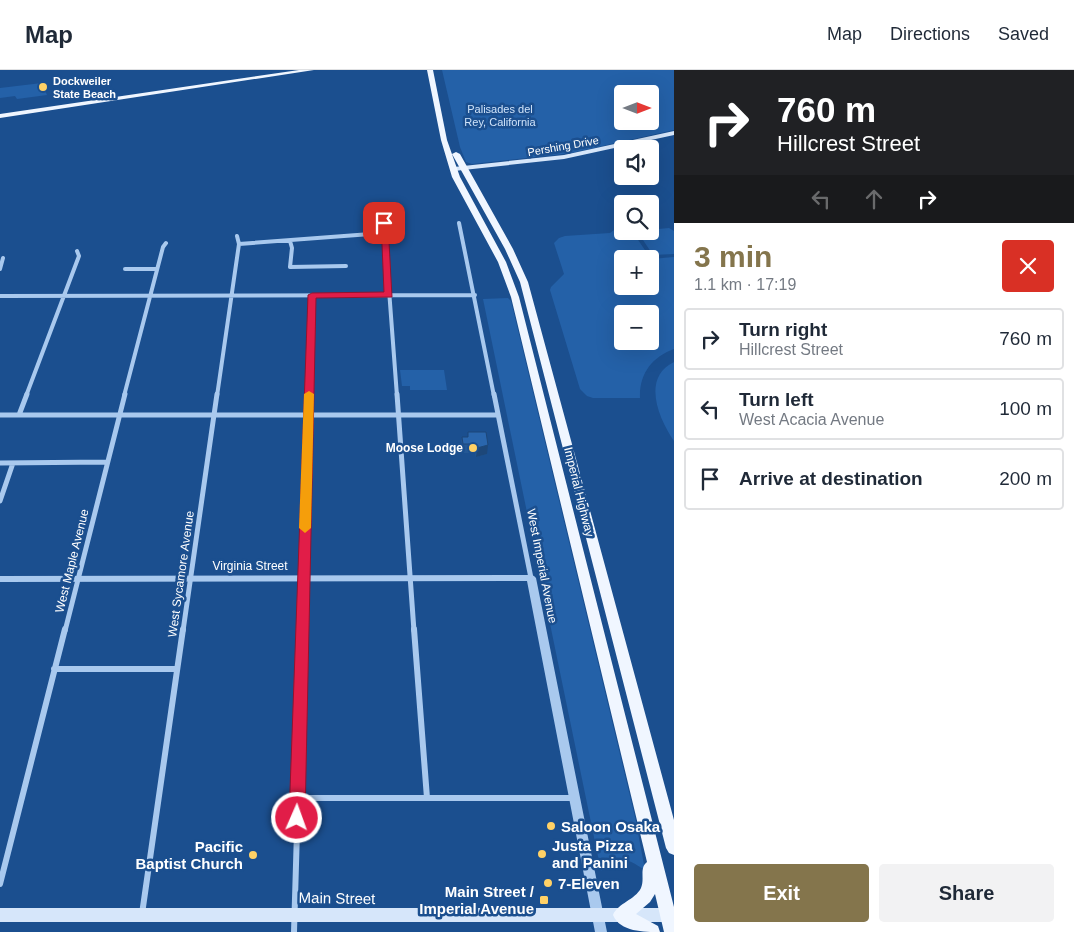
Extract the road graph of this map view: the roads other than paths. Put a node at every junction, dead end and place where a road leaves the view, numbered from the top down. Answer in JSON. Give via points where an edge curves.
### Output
{"nodes":[{"id":1,"x":311,"y":70,"type":"edge"},
{"id":2,"x":430,"y":70,"type":"edge"},
{"id":3,"x":436,"y":70,"type":"edge"},
{"id":4,"x":0,"y":116,"type":"edge"},
{"id":5,"x":674,"y":133,"type":"edge"},
{"id":6,"x":674,"y":138,"type":"edge"},
{"id":7,"x":659,"y":141,"type":"edge"},
{"id":8,"x":614,"y":151,"type":"edge"},
{"id":9,"x":459,"y":170,"type":"junction"},
{"id":10,"x":384,"y":223,"type":"dead end"},
{"id":11,"x":459,"y":223,"type":"dead end"},
{"id":12,"x":384,"y":234,"type":"junction"},
{"id":13,"x":237,"y":236,"type":"dead end"},
{"id":14,"x":290,"y":242,"type":"junction"},
{"id":15,"x":166,"y":243,"type":"dead end"},
{"id":16,"x":239,"y":244,"type":"junction"},
{"id":17,"x":76,"y":251,"type":"dead end"},
{"id":18,"x":3,"y":258,"type":"dead end"},
{"id":19,"x":346,"y":266,"type":"dead end"},
{"id":20,"x":0,"y":269,"type":"edge"},
{"id":21,"x":125,"y":269,"type":"dead end"},
{"id":22,"x":157,"y":269,"type":"junction"},
{"id":23,"x":64,"y":295,"type":"junction"},
{"id":24,"x":150,"y":295,"type":"junction"},
{"id":25,"x":231,"y":295,"type":"junction"},
{"id":26,"x":312,"y":295,"type":"junction"},
{"id":27,"x":389,"y":295,"type":"junction"},
{"id":28,"x":475,"y":295,"type":"junction"},
{"id":29,"x":0,"y":296,"type":"edge"},
{"id":30,"x":515,"y":297,"type":"junction"},
{"id":31,"x":533,"y":314,"type":"junction"},
{"id":32,"x":0,"y":415,"type":"edge"},
{"id":33,"x":19,"y":415,"type":"junction"},
{"id":34,"x":119,"y":415,"type":"junction"},
{"id":35,"x":214,"y":415,"type":"junction"},
{"id":36,"x":308,"y":415,"type":"junction"},
{"id":37,"x":398,"y":415,"type":"junction"},
{"id":38,"x":498,"y":415,"type":"junction"},
{"id":39,"x":107,"y":462,"type":"junction"},
{"id":40,"x":0,"y":463,"type":"edge"},
{"id":41,"x":13,"y":463,"type":"junction"},
{"id":42,"x":0,"y":501,"type":"edge"},
{"id":43,"x":304,"y":578,"type":"junction"},
{"id":44,"x":411,"y":578,"type":"junction"},
{"id":45,"x":531,"y":578,"type":"junction"},
{"id":46,"x":0,"y":579,"type":"edge"},
{"id":47,"x":78,"y":579,"type":"junction"},
{"id":48,"x":191,"y":579,"type":"junction"},
{"id":49,"x":54,"y":669,"type":"junction"},
{"id":50,"x":177,"y":669,"type":"junction"},
{"id":51,"x":298,"y":798,"type":"junction"},
{"id":52,"x":428,"y":798,"type":"junction"},
{"id":53,"x":574,"y":798,"type":"junction"},
{"id":54,"x":647,"y":831,"type":"junction"},
{"id":55,"x":674,"y":848,"type":"edge"},
{"id":56,"x":0,"y":884,"type":"edge"},
{"id":57,"x":598,"y":914,"type":"junction"},
{"id":58,"x":0,"y":915,"type":"edge"},
{"id":59,"x":142,"y":915,"type":"junction"},
{"id":60,"x":294,"y":915,"type":"junction"},
{"id":61,"x":621,"y":915,"type":"junction"},
{"id":62,"x":671,"y":915,"type":"edge"},
{"id":63,"x":294,"y":932,"type":"edge"},
{"id":64,"x":601,"y":932,"type":"edge"},
{"id":65,"x":652,"y":932,"type":"edge"},
{"id":66,"x":672,"y":932,"type":"edge"}],
"edges":[{"from":1,"to":4,"type":"main road"},
{"from":2,"to":9,"type":"main road","name":"Imperial Highway","via":[[444,140]]},
{"from":3,"to":9,"type":"main road","name":"Imperial Highway"},
{"from":5,"to":9,"type":"main road","name":"Pershing Drive","via":[[564,157]]},
{"from":6,"to":7,"type":"main road","name":"Pershing Drive"},
{"from":8,"to":9,"type":"main road","name":"Pershing Drive","via":[[541,165]]},
{"from":9,"to":30,"type":"main road","name":"Imperial Highway"},
{"from":9,"to":31,"type":"main road","name":"Imperial Highway","via":[[509,249],[524,282]]},
{"from":10,"to":12,"type":"street"},
{"from":11,"to":28,"type":"street","name":"West Imperial Avenue"},
{"from":12,"to":14,"type":"street"},
{"from":12,"to":27,"type":"street"},
{"from":13,"to":16,"type":"street","name":"West Sycamore Avenue"},
{"from":14,"to":16,"type":"street"},
{"from":14,"to":19,"type":"street","via":[[290,267]]},
{"from":15,"to":22,"type":"street","name":"West Maple Avenue"},
{"from":16,"to":25,"type":"street","name":"West Sycamore Avenue"},
{"from":17,"to":23,"type":"street","via":[[79,256]]},
{"from":18,"to":20,"type":"street"},
{"from":21,"to":22,"type":"street"},
{"from":22,"to":24,"type":"street","name":"West Maple Avenue"},
{"from":23,"to":24,"type":"street"},
{"from":23,"to":29,"type":"street"},
{"from":23,"to":33,"type":"street"},
{"from":24,"to":25,"type":"street"},
{"from":24,"to":34,"type":"street","name":"West Maple Avenue"},
{"from":25,"to":26,"type":"street"},
{"from":25,"to":35,"type":"street","name":"West Sycamore Avenue"},
{"from":26,"to":27,"type":"street"},
{"from":26,"to":36,"type":"street"},
{"from":27,"to":28,"type":"street"},
{"from":27,"to":37,"type":"street"},
{"from":28,"to":38,"type":"street","name":"West Imperial Avenue"},
{"from":30,"to":31,"type":"main road","via":[[525,299],[529,312]]},
{"from":30,"to":54,"type":"main road","name":"Imperial Highway"},
{"from":31,"to":55,"type":"main road","name":"Imperial Highway"},
{"from":32,"to":33,"type":"street"},
{"from":33,"to":34,"type":"street"},
{"from":34,"to":35,"type":"street"},
{"from":34,"to":39,"type":"street","name":"West Maple Avenue"},
{"from":35,"to":36,"type":"street"},
{"from":35,"to":48,"type":"street","name":"West Sycamore Avenue"},
{"from":36,"to":37,"type":"street"},
{"from":36,"to":43,"type":"street"},
{"from":37,"to":38,"type":"street"},
{"from":37,"to":44,"type":"street"},
{"from":38,"to":45,"type":"street","name":"West Imperial Avenue"},
{"from":39,"to":41,"type":"street"},
{"from":39,"to":47,"type":"street","name":"West Maple Avenue"},
{"from":40,"to":41,"type":"street"},
{"from":41,"to":42,"type":"street"},
{"from":43,"to":44,"type":"street","name":"Virginia Street"},
{"from":43,"to":48,"type":"street","name":"Virginia Street"},
{"from":43,"to":51,"type":"street"},
{"from":44,"to":45,"type":"street","name":"Virginia Street"},
{"from":44,"to":52,"type":"street"},
{"from":45,"to":53,"type":"street","name":"West Imperial Avenue"},
{"from":46,"to":47,"type":"street","name":"Virginia Street"},
{"from":47,"to":48,"type":"street","name":"Virginia Street"},
{"from":47,"to":49,"type":"street","name":"West Maple Avenue"},
{"from":48,"to":50,"type":"street","name":"West Sycamore Avenue"},
{"from":49,"to":50,"type":"street"},
{"from":49,"to":56,"type":"street","name":"West Maple Avenue"},
{"from":50,"to":59,"type":"street","name":"West Sycamore Avenue"},
{"from":51,"to":52,"type":"street"},
{"from":51,"to":60,"type":"street"},
{"from":52,"to":53,"type":"street"},
{"from":53,"to":57,"type":"street","name":"West Imperial Avenue"},
{"from":54,"to":61,"type":"main road","via":[[652,882],[642,900]]},
{"from":54,"to":62,"type":"main road","name":"Imperial Highway"},
{"from":57,"to":60,"type":"main road","name":"Main Street"},
{"from":57,"to":61,"type":"main road","name":"Main Street"},
{"from":57,"to":64,"type":"street"},
{"from":58,"to":59,"type":"main road","name":"Main Street"},
{"from":59,"to":60,"type":"main road","name":"Main Street"},
{"from":60,"to":63,"type":"street"},
{"from":61,"to":62,"type":"main road","name":"Main Street"},
{"from":61,"to":65,"type":"main road"},
{"from":62,"to":66,"type":"main road","name":"Imperial Highway"}]}
